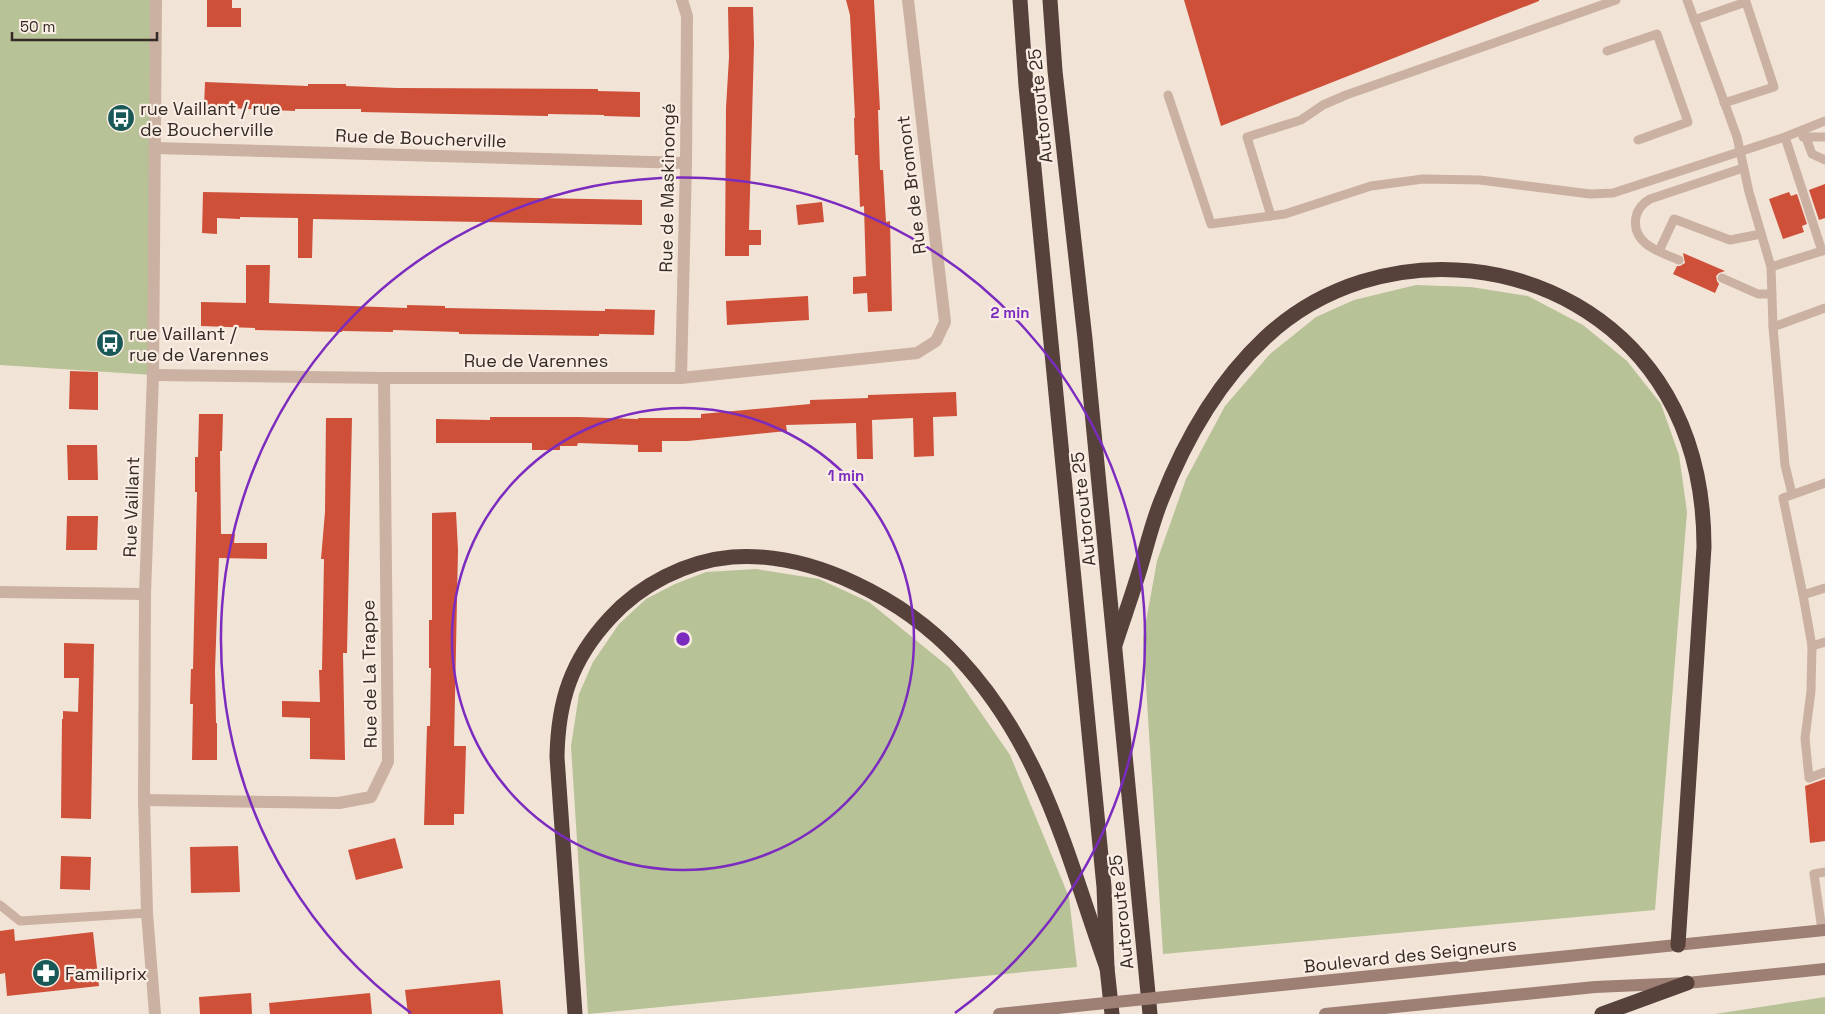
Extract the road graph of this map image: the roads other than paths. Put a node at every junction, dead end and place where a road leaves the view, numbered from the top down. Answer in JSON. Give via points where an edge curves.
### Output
{"nodes":[{"id":1,"x":156,"y":0,"type":"edge"},
{"id":2,"x":682,"y":0,"type":"edge"},
{"id":3,"x":908,"y":0,"type":"edge"},
{"id":4,"x":1013,"y":0,"type":"edge"},
{"id":5,"x":1020,"y":0,"type":"edge"},
{"id":6,"x":1050,"y":0,"type":"edge"},
{"id":7,"x":1616,"y":0,"type":"edge"},
{"id":8,"x":1687,"y":0,"type":"edge"},
{"id":9,"x":1694,"y":20,"type":"junction"},
{"id":10,"x":1607,"y":51,"type":"dead end"},
{"id":11,"x":1026,"y":86,"type":"junction"},
{"id":12,"x":1168,"y":95,"type":"dead end"},
{"id":13,"x":1724,"y":103,"type":"junction"},
{"id":14,"x":1825,"y":121,"type":"edge"},
{"id":15,"x":1805,"y":133,"type":"junction"},
{"id":16,"x":1785,"y":137,"type":"junction"},
{"id":17,"x":1825,"y":138,"type":"edge"},
{"id":18,"x":1638,"y":140,"type":"dead end"},
{"id":19,"x":155,"y":148,"type":"junction"},
{"id":20,"x":1739,"y":151,"type":"junction"},
{"id":21,"x":1825,"y":160,"type":"edge"},
{"id":22,"x":686,"y":163,"type":"junction"},
{"id":23,"x":1743,"y":168,"type":"junction"},
{"id":24,"x":1271,"y":216,"type":"junction"},
{"id":25,"x":1761,"y":234,"type":"junction"},
{"id":26,"x":1824,"y":250,"type":"edge"},
{"id":27,"x":1659,"y":251,"type":"junction"},
{"id":28,"x":1680,"y":260,"type":"dead end"},
{"id":29,"x":1771,"y":267,"type":"junction"},
{"id":30,"x":1722,"y":278,"type":"dead end"},
{"id":31,"x":1772,"y":294,"type":"junction"},
{"id":32,"x":1825,"y":308,"type":"edge"},
{"id":33,"x":1773,"y":327,"type":"junction"},
{"id":34,"x":917,"y":353,"type":"joint"},
{"id":35,"x":153,"y":374,"type":"junction"},
{"id":36,"x":384,"y":378,"type":"junction"},
{"id":37,"x":681,"y":378,"type":"junction"},
{"id":38,"x":1825,"y":483,"type":"edge"},
{"id":39,"x":1792,"y":494,"type":"junction"},
{"id":40,"x":1825,"y":588,"type":"edge"},
{"id":41,"x":0,"y":592,"type":"edge"},
{"id":42,"x":145,"y":594,"type":"junction"},
{"id":43,"x":1803,"y":595,"type":"junction"},
{"id":44,"x":1825,"y":642,"type":"edge"},
{"id":45,"x":1114,"y":645,"type":"junction"},
{"id":46,"x":1812,"y":646,"type":"junction"},
{"id":47,"x":1825,"y":772,"type":"edge"},
{"id":48,"x":144,"y":800,"type":"junction"},
{"id":49,"x":1825,"y":872,"type":"edge"},
{"id":50,"x":0,"y":905,"type":"edge"},
{"id":51,"x":147,"y":913,"type":"junction"},
{"id":52,"x":1823,"y":930,"type":"edge"},
{"id":53,"x":1678,"y":945,"type":"junction"},
{"id":54,"x":1107,"y":968,"type":"junction"},
{"id":55,"x":1825,"y":969,"type":"edge"},
{"id":56,"x":1687,"y":983,"type":"junction"},
{"id":57,"x":155,"y":1014,"type":"edge"},
{"id":58,"x":575,"y":1014,"type":"edge"},
{"id":59,"x":999,"y":1014,"type":"edge"},
{"id":60,"x":1112,"y":1014,"type":"edge"},
{"id":61,"x":1150,"y":1014,"type":"edge"},
{"id":62,"x":1325,"y":1014,"type":"edge"},
{"id":63,"x":1602,"y":1014,"type":"edge"}],
"edges":[{"from":1,"to":19,"type":"street","name":"Rue Vaillant"},
{"from":2,"to":22,"type":"street","name":"Rue de Maskinongé","via":[[687,16]]},
{"from":3,"to":34,"type":"street","name":"Rue de Bromont","via":[[945,322],[936,341]]},
{"from":4,"to":11,"type":"highway"},
{"from":5,"to":11,"type":"highway","name":"Autoroute 25"},
{"from":6,"to":45,"type":"highway","name":"Autoroute 25"},
{"from":7,"to":24,"type":"lane","via":[[1346,95],[1323,105],[1302,120],[1247,137]]},
{"from":8,"to":9,"type":"lane"},
{"from":9,"to":13,"type":"lane"},
{"from":9,"to":13,"type":"lane","via":[[1746,2],[1774,87]]},
{"from":10,"to":18,"type":"lane","via":[[1657,34],[1688,122]]},
{"from":11,"to":54,"type":"highway","name":"Autoroute 25","via":[[1104,887]]},
{"from":12,"to":24,"type":"lane","via":[[1211,224]]},
{"from":13,"to":20,"type":"lane"},
{"from":14,"to":15,"type":"lane"},
{"from":15,"to":16,"type":"lane"},
{"from":15,"to":17,"type":"lane"},
{"from":15,"to":21,"type":"lane","via":[[1812,154]]},
{"from":16,"to":20,"type":"lane"},
{"from":16,"to":26,"type":"lane"},
{"from":19,"to":22,"type":"street","name":"Rue de Boucherville"},
{"from":19,"to":35,"type":"street","name":"Rue Vaillant"},
{"from":20,"to":23,"type":"lane"},
{"from":20,"to":24,"type":"lane","via":[[1613,193],[1590,194],[1480,180],[1423,179],[1370,186]]},
{"from":22,"to":37,"type":"street","name":"Rue de Maskinongé"},
{"from":23,"to":25,"type":"lane"},
{"from":23,"to":27,"type":"lane","via":[[1644,202],[1637,214],[1636,230],[1640,238]]},
{"from":25,"to":27,"type":"lane","via":[[1730,240],[1674,220]]},
{"from":25,"to":29,"type":"lane"},
{"from":26,"to":29,"type":"lane"},
{"from":27,"to":28,"type":"lane"},
{"from":29,"to":31,"type":"lane"},
{"from":30,"to":31,"type":"lane","via":[[1758,294]]},
{"from":31,"to":33,"type":"lane"},
{"from":32,"to":33,"type":"lane"},
{"from":33,"to":39,"type":"lane","via":[[1784,465]]},
{"from":34,"to":37,"type":"street","name":"Rue de Varennes"},
{"from":35,"to":36,"type":"street","name":"Rue de Varennes"},
{"from":35,"to":42,"type":"street","name":"Rue Vaillant"},
{"from":36,"to":37,"type":"street","name":"Rue de Varennes"},
{"from":36,"to":48,"type":"street","name":"Rue de La Trappe","via":[[388,762],[371,797],[339,803]]},
{"from":38,"to":39,"type":"lane"},
{"from":39,"to":43,"type":"lane","via":[[1782,498]]},
{"from":40,"to":43,"type":"lane"},
{"from":41,"to":42,"type":"street"},
{"from":42,"to":48,"type":"street","name":"Rue Vaillant"},
{"from":43,"to":46,"type":"lane"},
{"from":44,"to":46,"type":"lane"},
{"from":45,"to":53,"type":"highway","via":[[1160,504],[1186,445],[1229,378],[1279,325],[1344,287],[1378,276],[1413,270],[1487,273],[1522,281],[1556,294],[1607,327],[1648,367],[1680,422],[1698,480],[1704,528],[1703,557]]},
{"from":45,"to":61,"type":"highway","name":"Autoroute 25"},
{"from":46,"to":47,"type":"lane","via":[[1805,738],[1809,778]]},
{"from":48,"to":51,"type":"street","name":"Rue Vaillant"},
{"from":49,"to":52,"type":"lane","via":[[1814,874]]},
{"from":50,"to":51,"type":"lane","via":[[20,921]]},
{"from":51,"to":57,"type":"street","name":"Rue Vaillant"},
{"from":52,"to":53,"type":"main road","name":"Boulevard des Seigneurs"},
{"from":53,"to":59,"type":"main road","name":"Boulevard des Seigneurs","bridge":true},
{"from":54,"to":58,"type":"highway","via":[[1058,826],[1030,760],[998,707],[958,657],[915,619],[837,576],[786,561],[732,557],[681,570],[632,598],[590,640],[570,677],[560,715],[557,757]]},
{"from":54,"to":60,"type":"highway","name":"Autoroute 25"},
{"from":55,"to":56,"type":"main road"},
{"from":56,"to":62,"type":"main road","via":[[1595,987]]},
{"from":56,"to":63,"type":"highway"}]}
